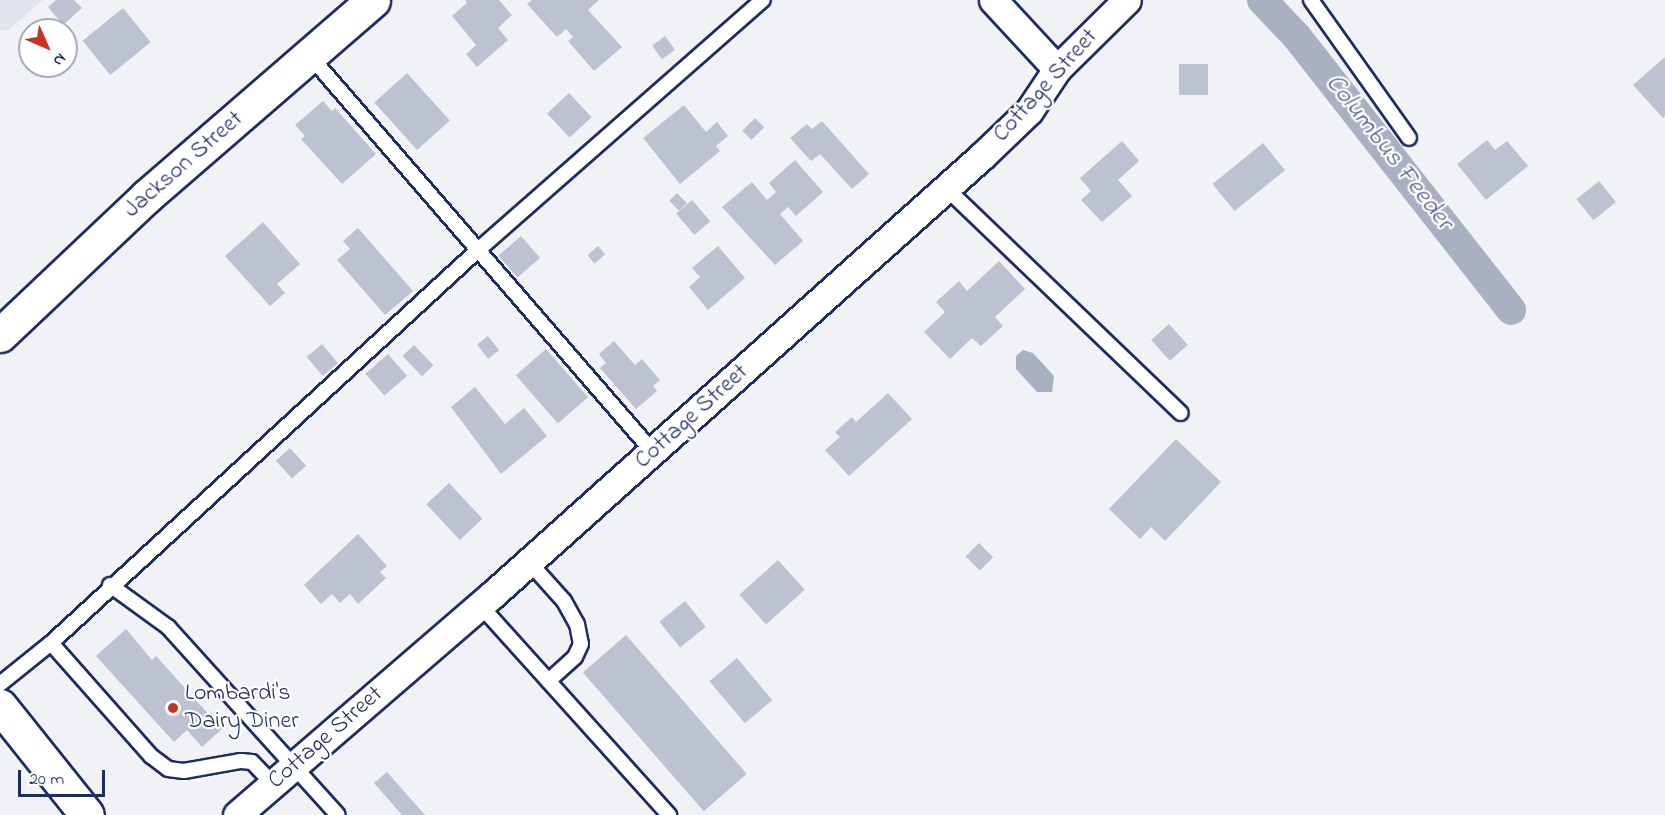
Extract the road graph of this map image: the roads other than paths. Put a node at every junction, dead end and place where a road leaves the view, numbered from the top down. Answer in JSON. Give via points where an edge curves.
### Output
{"nodes":[{"id":1,"x":373,"y":0,"type":"edge"},
{"id":2,"x":763,"y":0,"type":"edge"},
{"id":3,"x":993,"y":0,"type":"edge"},
{"id":4,"x":1127,"y":0,"type":"edge"},
{"id":5,"x":1311,"y":0,"type":"edge"},
{"id":6,"x":310,"y":56,"type":"junction"},
{"id":7,"x":1057,"y":69,"type":"junction"},
{"id":8,"x":1409,"y":138,"type":"dead end"},
{"id":9,"x":946,"y":188,"type":"junction"},
{"id":10,"x":478,"y":250,"type":"junction"},
{"id":11,"x":0,"y":335,"type":"edge"},
{"id":12,"x":1180,"y":413,"type":"dead end"},
{"id":13,"x":653,"y":452,"type":"junction"},
{"id":14,"x":529,"y":562,"type":"junction"},
{"id":15,"x":110,"y":585,"type":"junction"},
{"id":16,"x":480,"y":605,"type":"junction"},
{"id":17,"x":51,"y":644,"type":"junction"},
{"id":18,"x":548,"y":681,"type":"junction"},
{"id":19,"x":0,"y":684,"type":"edge"},
{"id":20,"x":0,"y":706,"type":"edge"},
{"id":21,"x":282,"y":776,"type":"junction"},
{"id":22,"x":87,"y":815,"type":"edge"},
{"id":23,"x":237,"y":815,"type":"edge"},
{"id":24,"x":338,"y":815,"type":"edge"},
{"id":25,"x":669,"y":815,"type":"edge"}],
"edges":[{"from":1,"to":6,"type":"main road","name":"Jackson Street"},
{"from":2,"to":10,"type":"lane"},
{"from":3,"to":7,"type":"street"},
{"from":4,"to":7,"type":"street","name":"Cottage Street"},
{"from":5,"to":8,"type":"lane"},
{"from":6,"to":10,"type":"lane"},
{"from":6,"to":11,"type":"main road","name":"Jackson Street","via":[[81,256]]},
{"from":7,"to":9,"type":"street","name":"Cottage Street","via":[[1029,111]]},
{"from":9,"to":12,"type":"lane"},
{"from":9,"to":13,"type":"street","name":"Cottage Street"},
{"from":10,"to":13,"type":"lane"},
{"from":10,"to":15,"type":"lane"},
{"from":13,"to":14,"type":"street","name":"Cottage Street"},
{"from":14,"to":16,"type":"street","name":"Cottage Street"},
{"from":14,"to":18,"type":"lane","via":[[564,601],[577,624],[581,644],[575,657]]},
{"from":15,"to":17,"type":"lane"},
{"from":15,"to":21,"type":"lane","via":[[168,627]]},
{"from":16,"to":18,"type":"lane"},
{"from":16,"to":21,"type":"street","name":"Cottage Street"},
{"from":17,"to":19,"type":"lane"},
{"from":17,"to":21,"type":"lane","via":[[151,756],[168,769],[184,771],[240,761],[252,762]]},
{"from":18,"to":25,"type":"lane"},
{"from":20,"to":22,"type":"main road"},
{"from":21,"to":23,"type":"street","name":"Cottage Street"},
{"from":21,"to":24,"type":"lane"}]}
